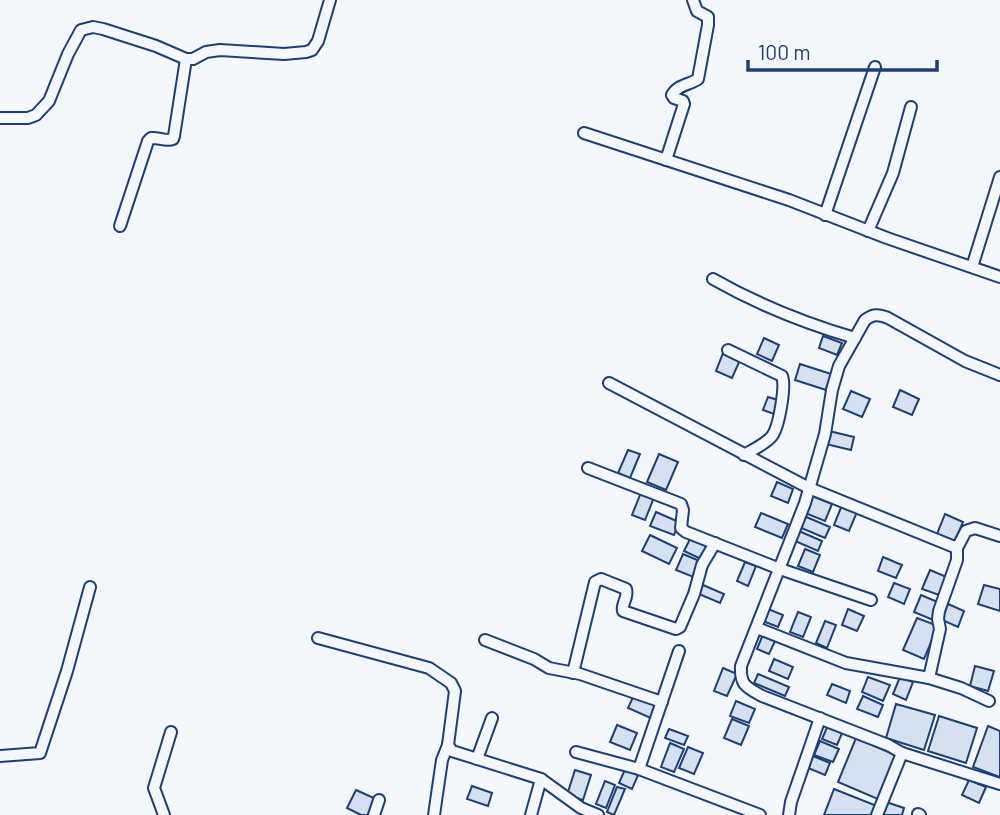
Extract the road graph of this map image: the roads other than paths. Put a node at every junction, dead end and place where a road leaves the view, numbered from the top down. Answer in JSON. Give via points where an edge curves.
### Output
{"nodes":[{"id":1,"x":330,"y":0,"type":"edge"},
{"id":2,"x":693,"y":0,"type":"edge"},
{"id":3,"x":186,"y":59,"type":"junction"},
{"id":4,"x":875,"y":67,"type":"dead end"},
{"id":5,"x":911,"y":107,"type":"dead end"},
{"id":6,"x":0,"y":118,"type":"edge"},
{"id":7,"x":584,"y":133,"type":"dead end"},
{"id":8,"x":666,"y":160,"type":"junction"},
{"id":9,"x":1000,"y":177,"type":"edge"},
{"id":10,"x":825,"y":215,"type":"junction"},
{"id":11,"x":120,"y":226,"type":"dead end"},
{"id":12,"x":869,"y":231,"type":"junction"},
{"id":13,"x":972,"y":267,"type":"junction"},
{"id":14,"x":1000,"y":277,"type":"edge"},
{"id":15,"x":713,"y":279,"type":"dead end"},
{"id":16,"x":855,"y":338,"type":"junction"},
{"id":17,"x":727,"y":350,"type":"dead end"},
{"id":18,"x":1000,"y":375,"type":"edge"},
{"id":19,"x":609,"y":383,"type":"dead end"},
{"id":20,"x":744,"y":455,"type":"junction"},
{"id":21,"x":587,"y":468,"type":"dead end"},
{"id":22,"x":808,"y":488,"type":"junction"},
{"id":23,"x":1000,"y":536,"type":"edge"},
{"id":24,"x":715,"y":543,"type":"junction"},
{"id":25,"x":957,"y":548,"type":"junction"},
{"id":26,"x":780,"y":569,"type":"junction"},
{"id":27,"x":90,"y":587,"type":"dead end"},
{"id":28,"x":871,"y":600,"type":"dead end"},
{"id":29,"x":757,"y":628,"type":"junction"},
{"id":30,"x":318,"y":638,"type":"dead end"},
{"id":31,"x":485,"y":640,"type":"dead end"},
{"id":32,"x":680,"y":651,"type":"dead end"},
{"id":33,"x":573,"y":673,"type":"junction"},
{"id":34,"x":929,"y":678,"type":"junction"},
{"id":35,"x":989,"y":701,"type":"dead end"},
{"id":36,"x":662,"y":702,"type":"junction"},
{"id":37,"x":492,"y":718,"type":"dead end"},
{"id":38,"x":820,"y":718,"type":"junction"},
{"id":39,"x":171,"y":733,"type":"dead end"},
{"id":40,"x":448,"y":745,"type":"junction"},
{"id":41,"x":576,"y":752,"type":"dead end"},
{"id":42,"x":902,"y":753,"type":"junction"},
{"id":43,"x":0,"y":756,"type":"edge"},
{"id":44,"x":477,"y":759,"type":"junction"},
{"id":45,"x":639,"y":769,"type":"junction"},
{"id":46,"x":541,"y":779,"type":"junction"},
{"id":47,"x":1000,"y":784,"type":"edge"},
{"id":48,"x":379,"y":800,"type":"dead end"},
{"id":49,"x":164,"y":815,"type":"edge"},
{"id":50,"x":374,"y":815,"type":"edge"},
{"id":51,"x":434,"y":815,"type":"edge"},
{"id":52,"x":531,"y":815,"type":"edge"},
{"id":53,"x":598,"y":815,"type":"edge"},
{"id":54,"x":760,"y":815,"type":"edge"},
{"id":55,"x":789,"y":815,"type":"edge"},
{"id":56,"x":877,"y":815,"type":"edge"}],
"edges":[{"from":1,"to":3,"type":"street","via":[[312,50],[285,54],[220,50]]},
{"from":2,"to":8,"type":"street","via":[[697,11],[708,17],[708,25],[698,79],[672,95],[684,104]]},
{"from":3,"to":6,"type":"street","via":[[103,29],[81,30],[49,101],[29,118]]},
{"from":3,"to":11,"type":"street","via":[[173,139],[148,141]]},
{"from":4,"to":10,"type":"street"},
{"from":5,"to":12,"type":"street","via":[[893,173]]},
{"from":7,"to":8,"type":"street"},
{"from":8,"to":10,"type":"street"},
{"from":9,"to":13,"type":"street"},
{"from":10,"to":12,"type":"street"},
{"from":12,"to":13,"type":"street"},
{"from":13,"to":14,"type":"street"},
{"from":15,"to":16,"type":"street","via":[[817,327]]},
{"from":16,"to":18,"type":"street","via":[[865,320],[879,315]]},
{"from":16,"to":22,"type":"street","via":[[835,378],[825,435]]},
{"from":17,"to":20,"type":"street","via":[[784,381],[774,433]]},
{"from":19,"to":20,"type":"street"},
{"from":20,"to":22,"type":"street"},
{"from":21,"to":24,"type":"street","via":[[681,504],[683,531]]},
{"from":22,"to":25,"type":"street"},
{"from":22,"to":26,"type":"street"},
{"from":23,"to":25,"type":"street","via":[[970,528]]},
{"from":24,"to":26,"type":"street"},
{"from":24,"to":33,"type":"street","via":[[676,629],[623,611],[626,589],[601,579],[595,582]]},
{"from":25,"to":34,"type":"street","via":[[938,615],[940,629]]},
{"from":26,"to":28,"type":"street"},
{"from":26,"to":29,"type":"street"},
{"from":27,"to":43,"type":"street","via":[[40,753]]},
{"from":29,"to":34,"type":"street","via":[[846,663]]},
{"from":29,"to":38,"type":"street","via":[[741,666],[740,677],[746,687]]},
{"from":30,"to":40,"type":"street","via":[[429,668],[451,683],[455,691]]},
{"from":31,"to":33,"type":"street"},
{"from":32,"to":36,"type":"street"},
{"from":33,"to":36,"type":"street"},
{"from":34,"to":35,"type":"street"},
{"from":36,"to":45,"type":"street"},
{"from":37,"to":44,"type":"street"},
{"from":38,"to":42,"type":"street"},
{"from":38,"to":55,"type":"street"},
{"from":39,"to":49,"type":"street","via":[[154,788]]},
{"from":40,"to":44,"type":"street","via":[[458,754]]},
{"from":40,"to":51,"type":"street"},
{"from":41,"to":45,"type":"street"},
{"from":42,"to":47,"type":"street"},
{"from":42,"to":56,"type":"street"},
{"from":44,"to":46,"type":"street"},
{"from":45,"to":54,"type":"street"},
{"from":46,"to":52,"type":"street"},
{"from":46,"to":53,"type":"street"},
{"from":48,"to":50,"type":"street"}]}
